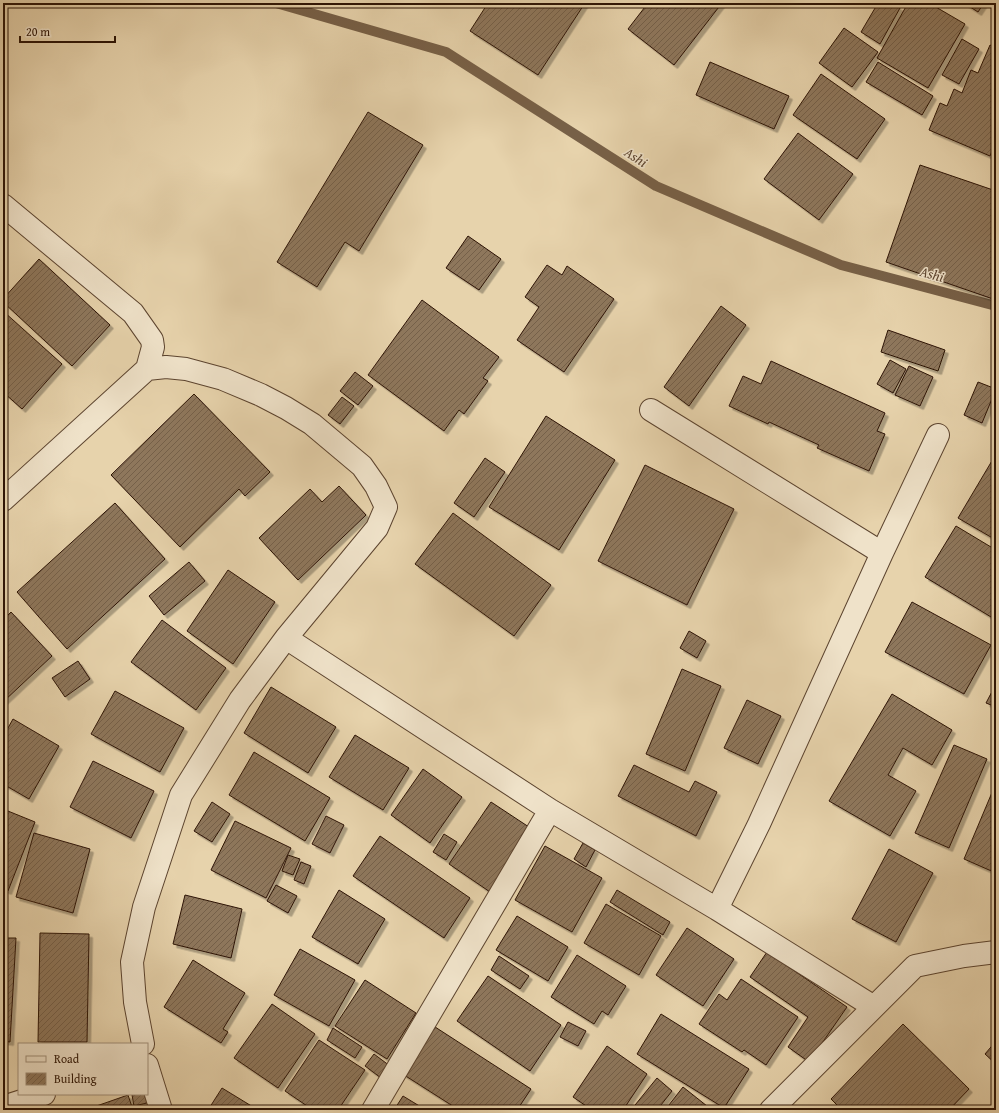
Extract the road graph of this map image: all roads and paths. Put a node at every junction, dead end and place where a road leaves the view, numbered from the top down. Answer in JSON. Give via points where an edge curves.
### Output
{"nodes":[{"id":1,"x":3,"y":205,"type":"edge"},
{"id":2,"x":147,"y":369,"type":"junction"},
{"id":3,"x":651,"y":410,"type":"dead end"},
{"id":4,"x":938,"y":435,"type":"dead end"},
{"id":5,"x":3,"y":500,"type":"edge"},
{"id":6,"x":882,"y":552,"type":"junction"},
{"id":7,"x":286,"y":638,"type":"junction"},
{"id":8,"x":550,"y":810,"type":"junction"},
{"id":9,"x":717,"y":909,"type":"junction"},
{"id":10,"x":996,"y":952,"type":"edge"},
{"id":11,"x":874,"y":1007,"type":"junction"},
{"id":12,"x":143,"y":1043,"type":"edge"},
{"id":13,"x":148,"y":1068,"type":"edge"},
{"id":14,"x":41,"y":1095,"type":"edge"},
{"id":15,"x":3,"y":1107,"type":"edge"},
{"id":16,"x":161,"y":1110,"type":"edge"},
{"id":17,"x":373,"y":1110,"type":"edge"},
{"id":18,"x":771,"y":1110,"type":"edge"}],
"edges":[{"from":1,"to":2,"type":"street","via":[[133,314],[152,340],[153,347]]},
{"from":2,"to":5,"type":"street"},
{"from":2,"to":7,"type":"street","via":[[186,369],[223,379],[261,395],[312,424],[362,466],[376,486],[386,507],[377,528]]},
{"from":3,"to":6,"type":"street"},
{"from":4,"to":6,"type":"street"},
{"from":6,"to":9,"type":"street"},
{"from":7,"to":8,"type":"street"},
{"from":7,"to":12,"type":"street","via":[[240,700],[182,795],[144,907],[132,962],[135,1002]]},
{"from":8,"to":9,"type":"street"},
{"from":8,"to":17,"type":"street"},
{"from":9,"to":11,"type":"street"},
{"from":10,"to":11,"type":"street","via":[[915,966]]},
{"from":11,"to":18,"type":"street"},
{"from":13,"to":16,"type":"street"},
{"from":14,"to":15,"type":"street"}]}
